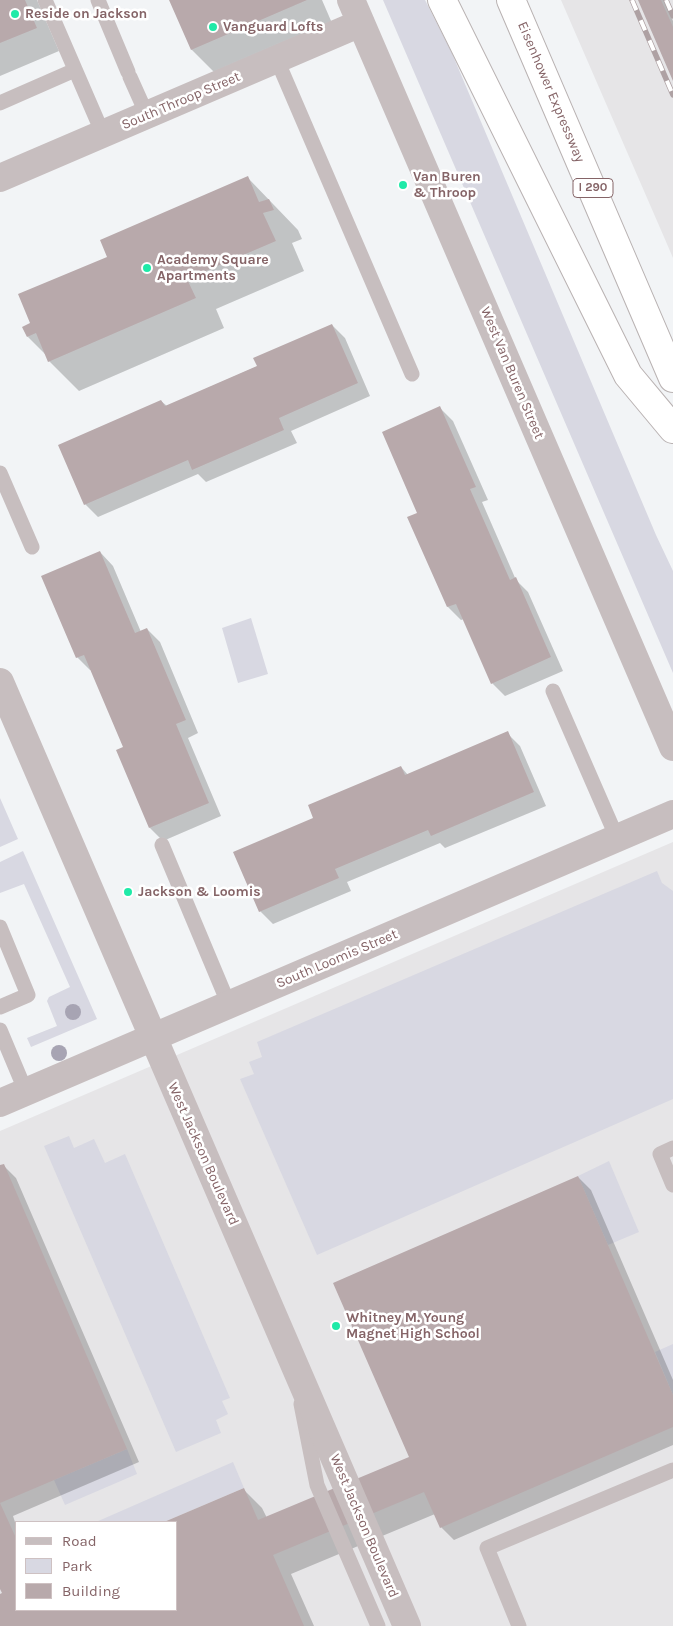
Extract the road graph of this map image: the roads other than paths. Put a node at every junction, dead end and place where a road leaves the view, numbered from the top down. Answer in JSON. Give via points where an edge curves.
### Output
{"nodes":[{"id":1,"x":45,"y":0,"type":"edge"},
{"id":2,"x":98,"y":0,"type":"edge"},
{"id":3,"x":442,"y":0,"type":"edge"},
{"id":4,"x":511,"y":0,"type":"edge"},
{"id":5,"x":356,"y":12,"type":"edge"},
{"id":6,"x":277,"y":60,"type":"junction"},
{"id":7,"x":75,"y":70,"type":"junction"},
{"id":8,"x":0,"y":103,"type":"edge"},
{"id":9,"x":147,"y":115,"type":"junction"},
{"id":10,"x":103,"y":134,"type":"junction"},
{"id":11,"x":0,"y":178,"type":"edge"},
{"id":12,"x":412,"y":374,"type":"dead end"},
{"id":13,"x":673,"y":378,"type":"edge"},
{"id":14,"x":673,"y":429,"type":"edge"},
{"id":15,"x":0,"y":472,"type":"edge"},
{"id":16,"x":32,"y":547,"type":"dead end"},
{"id":17,"x":0,"y":682,"type":"edge"},
{"id":18,"x":553,"y":691,"type":"dead end"},
{"id":19,"x":673,"y":747,"type":"edge"},
{"id":20,"x":673,"y":814,"type":"edge"},
{"id":21,"x":617,"y":838,"type":"junction"},
{"id":22,"x":162,"y":845,"type":"dead end"},
{"id":23,"x":0,"y":927,"type":"edge"},
{"id":24,"x":229,"y":1005,"type":"junction"},
{"id":25,"x":0,"y":1007,"type":"edge"},
{"id":26,"x":0,"y":1030,"type":"edge"},
{"id":27,"x":153,"y":1038,"type":"junction"},
{"id":28,"x":26,"y":1092,"type":"junction"},
{"id":29,"x":0,"y":1103,"type":"edge"},
{"id":30,"x":673,"y":1148,"type":"edge"},
{"id":31,"x":673,"y":1185,"type":"edge"},
{"id":32,"x":293,"y":1361,"type":"junction"},
{"id":33,"x":673,"y":1470,"type":"edge"},
{"id":34,"x":378,"y":1626,"type":"edge"},
{"id":35,"x":406,"y":1626,"type":"edge"},
{"id":36,"x":519,"y":1626,"type":"edge"}],
"edges":[{"from":1,"to":7,"type":"lane"},
{"from":2,"to":9,"type":"lane"},
{"from":3,"to":14,"type":"highway","via":[[628,375]]},
{"from":4,"to":13,"type":"highway","name":"Eisenhower Expressway","number":"I 290"},
{"from":5,"to":6,"type":"street","name":"South Throop Street"},
{"from":5,"to":19,"type":"street","name":"West Van Buren Street"},
{"from":6,"to":9,"type":"street","name":"South Throop Street"},
{"from":6,"to":12,"type":"lane"},
{"from":7,"to":8,"type":"lane"},
{"from":7,"to":10,"type":"lane"},
{"from":9,"to":10,"type":"street","name":"South Throop Street"},
{"from":10,"to":11,"type":"street","name":"South Throop Street"},
{"from":15,"to":16,"type":"lane"},
{"from":17,"to":27,"type":"street","name":"West Jackson Boulevard"},
{"from":18,"to":21,"type":"lane"},
{"from":20,"to":21,"type":"street","name":"South Loomis Street"},
{"from":21,"to":24,"type":"street","name":"South Loomis Street"},
{"from":22,"to":24,"type":"lane"},
{"from":23,"to":25,"type":"lane","via":[[28,995]]},
{"from":24,"to":27,"type":"street","name":"South Loomis Street"},
{"from":26,"to":28,"type":"lane"},
{"from":27,"to":28,"type":"street","name":"South Loomis Street"},
{"from":27,"to":32,"type":"street","name":"West Jackson Boulevard"},
{"from":28,"to":29,"type":"street","name":"South Loomis Street"},
{"from":30,"to":31,"type":"lane","via":[[660,1154]]},
{"from":32,"to":34,"type":"lane","via":[[317,1485]]},
{"from":32,"to":35,"type":"street","name":"West Jackson Boulevard"},
{"from":33,"to":36,"type":"lane","via":[[487,1548]]}]}
